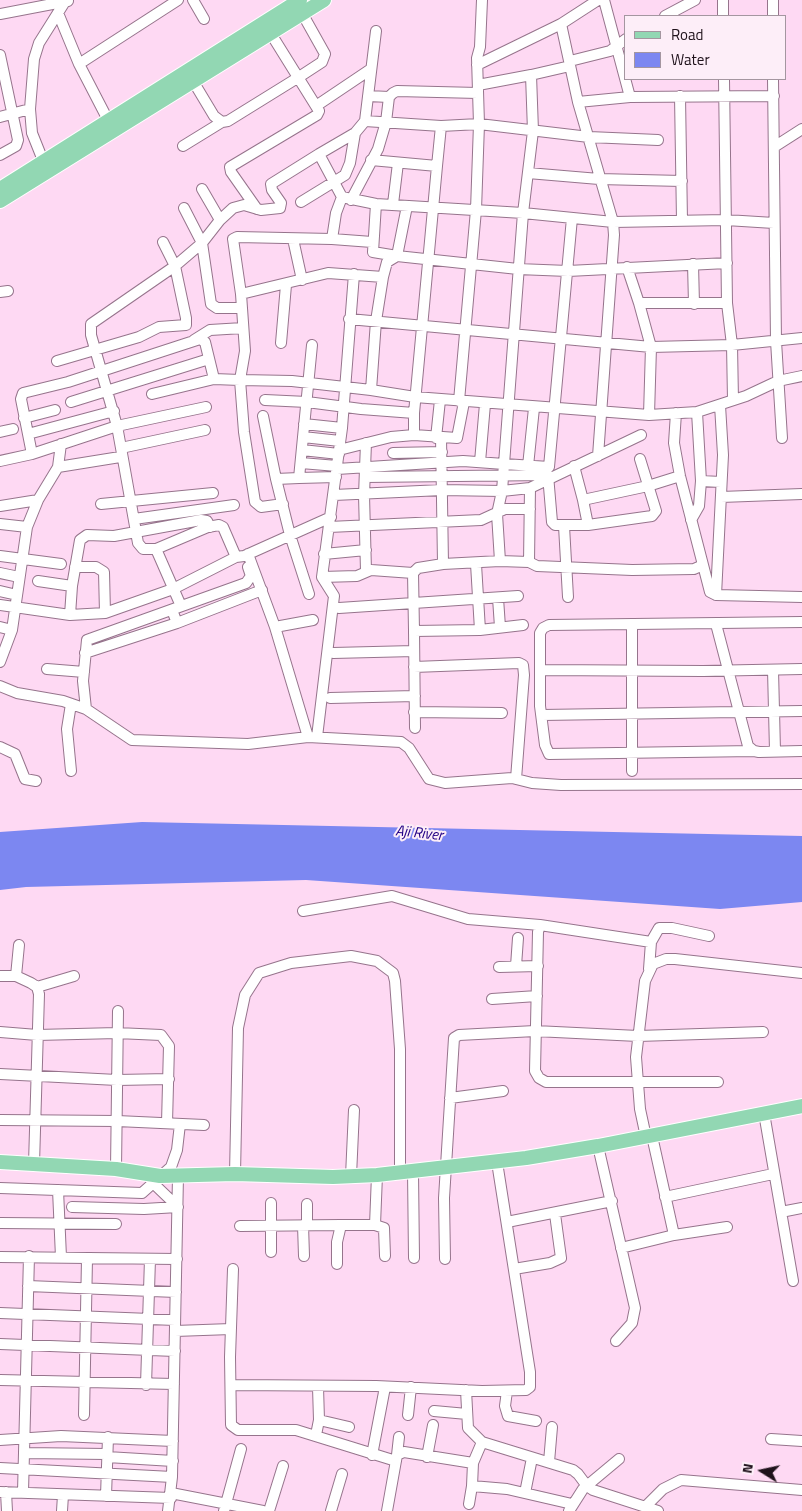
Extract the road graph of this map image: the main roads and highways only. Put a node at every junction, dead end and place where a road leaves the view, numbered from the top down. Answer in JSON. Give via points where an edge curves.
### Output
{"nodes":[{"id":1,"x":324,"y":0,"type":"edge"},
{"id":2,"x":301,"y":7,"type":"edge"},
{"id":3,"x":268,"y":28,"type":"junction"},
{"id":4,"x":45,"y":166,"type":"junction"},
{"id":5,"x":0,"y":189,"type":"edge"},
{"id":6,"x":0,"y":200,"type":"edge"},
{"id":7,"x":802,"y":1106,"type":"edge"},
{"id":8,"x":0,"y":1162,"type":"edge"}],
"edges":[{"from":1,"to":2,"type":"main road"},
{"from":2,"to":3,"type":"main road"},
{"from":3,"to":4,"type":"main road","via":[[193,81]]},
{"from":3,"to":4,"type":"main road","via":[[207,57],[108,120]]},
{"from":4,"to":5,"type":"main road"},
{"from":4,"to":6,"type":"main road"},
{"from":7,"to":8,"type":"main road","via":[[598,1146],[377,1176],[230,1174],[157,1180],[116,1169]]}]}
